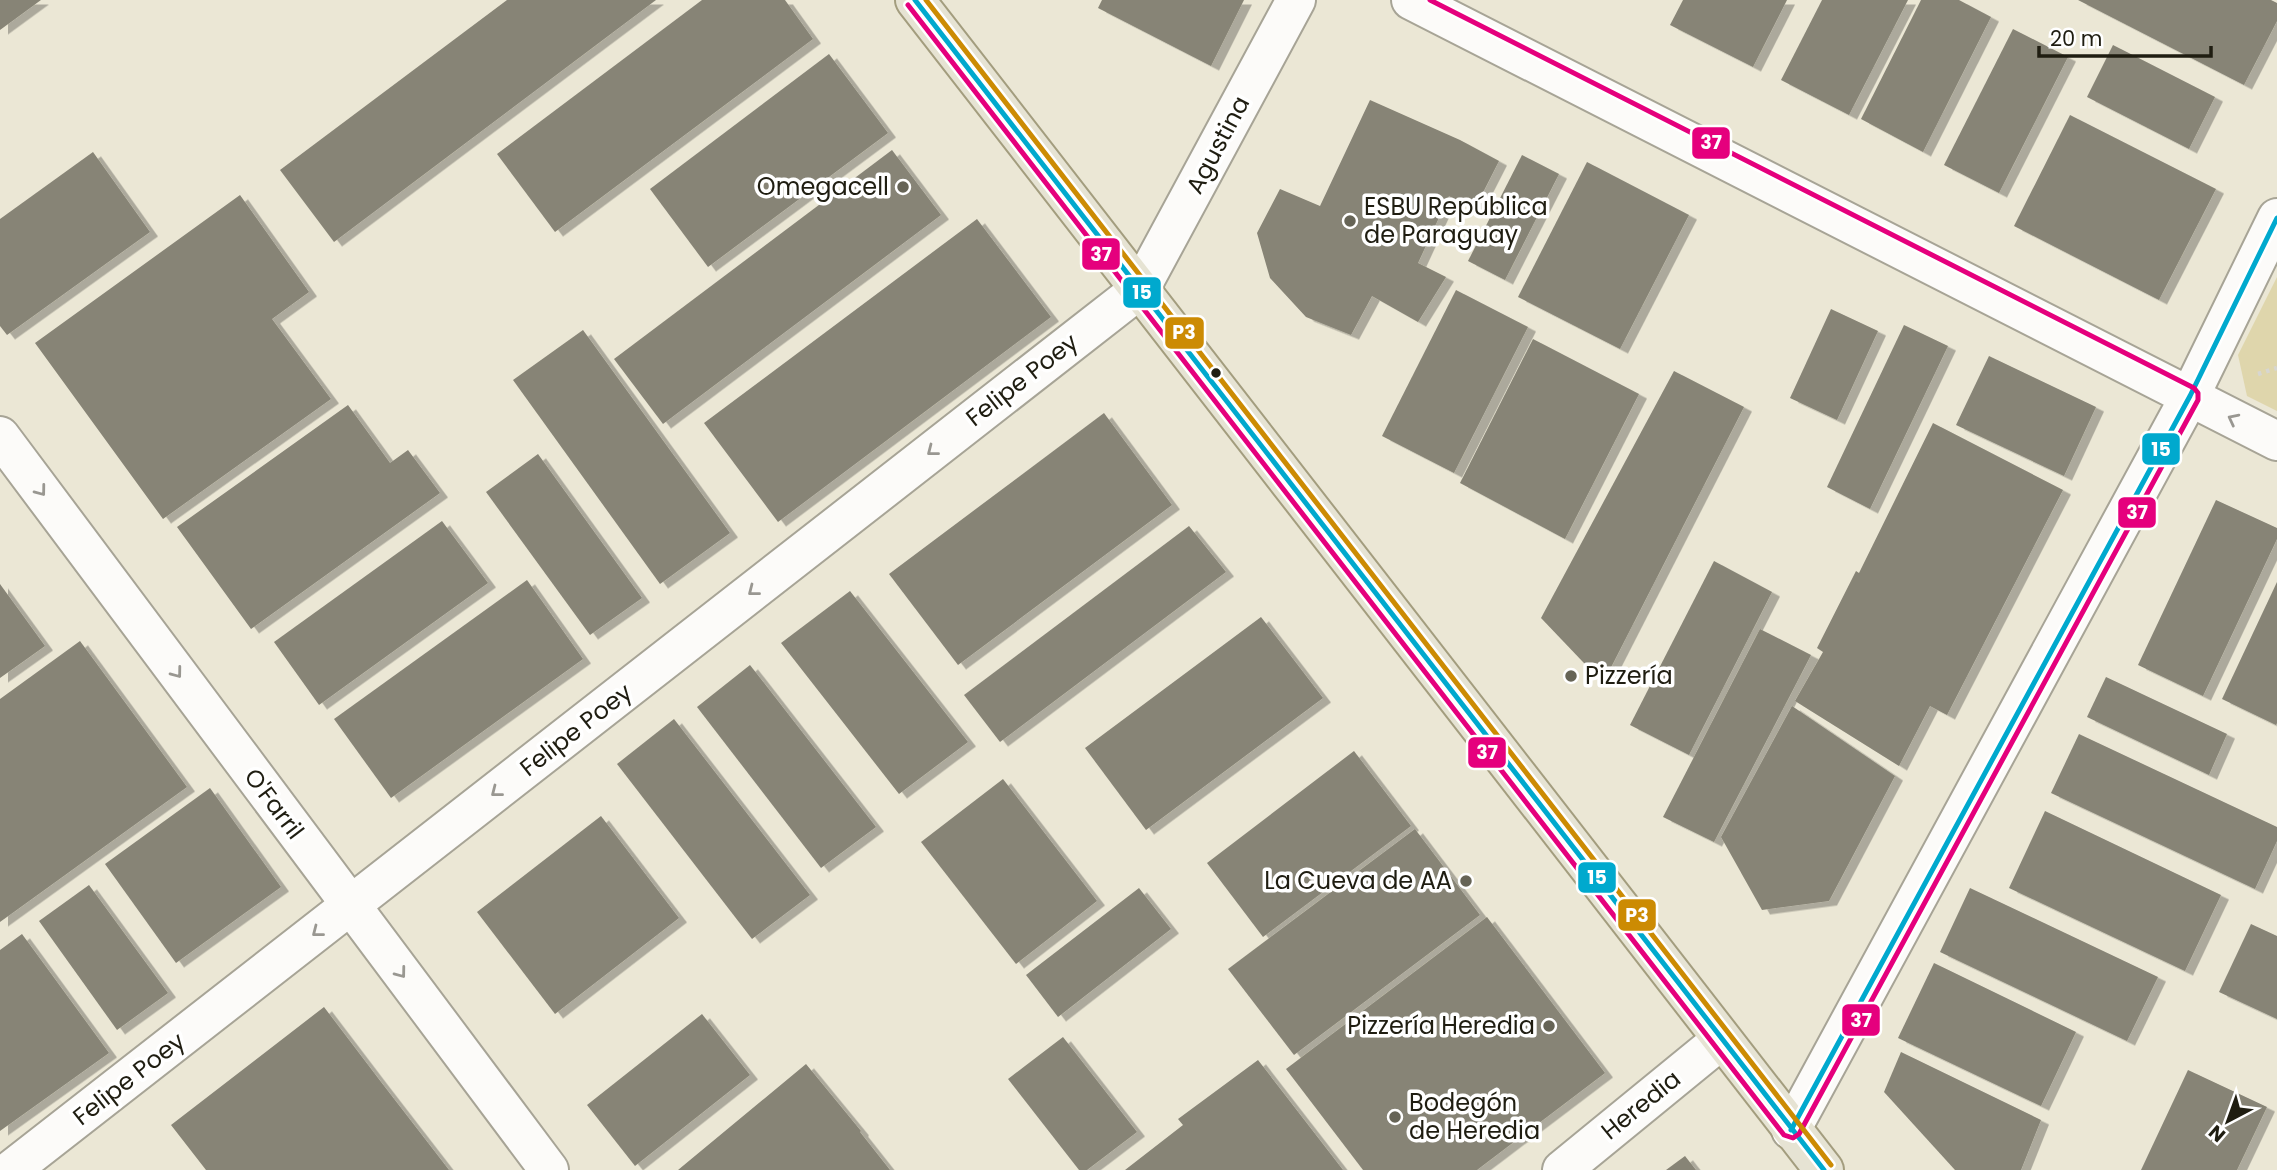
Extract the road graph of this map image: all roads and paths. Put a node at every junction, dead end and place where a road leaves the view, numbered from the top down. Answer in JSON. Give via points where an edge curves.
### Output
{"nodes":[{"id":1,"x":915,"y":0,"type":"edge"},
{"id":2,"x":1296,"y":0,"type":"edge"},
{"id":3,"x":1411,"y":0,"type":"edge"},
{"id":4,"x":2277,"y":218,"type":"edge"},
{"id":5,"x":1140,"y":289,"type":"junction"},
{"id":6,"x":2190,"y":396,"type":"junction"},
{"id":7,"x":0,"y":436,"type":"edge"},
{"id":8,"x":2277,"y":441,"type":"edge"},
{"id":9,"x":350,"y":906,"type":"junction"},
{"id":10,"x":1721,"y":1040,"type":"junction"},
{"id":11,"x":1791,"y":1130,"type":"junction"},
{"id":12,"x":11,"y":1170,"type":"edge"},
{"id":13,"x":549,"y":1170,"type":"edge"},
{"id":14,"x":1562,"y":1170,"type":"edge"},
{"id":15,"x":1824,"y":1170,"type":"edge"}],
"edges":[{"from":1,"to":5,"type":"main road"},
{"from":2,"to":5,"type":"street","name":"Agustina"},
{"from":3,"to":6,"type":"street"},
{"from":4,"to":6,"type":"street"},
{"from":5,"to":9,"type":"street","name":"Felipe Poey","one_way":true},
{"from":5,"to":10,"type":"main road"},
{"from":8,"to":6,"type":"street","one_way":true},
{"from":6,"to":11,"type":"street"},
{"from":7,"to":9,"type":"street","name":"O'Farril","one_way":true},
{"from":9,"to":12,"type":"street","name":"Felipe Poey","one_way":true},
{"from":9,"to":13,"type":"street","name":"O'Farril","one_way":true},
{"from":10,"to":11,"type":"main road"},
{"from":10,"to":14,"type":"street","name":"Heredia"},
{"from":11,"to":15,"type":"main road"}]}
